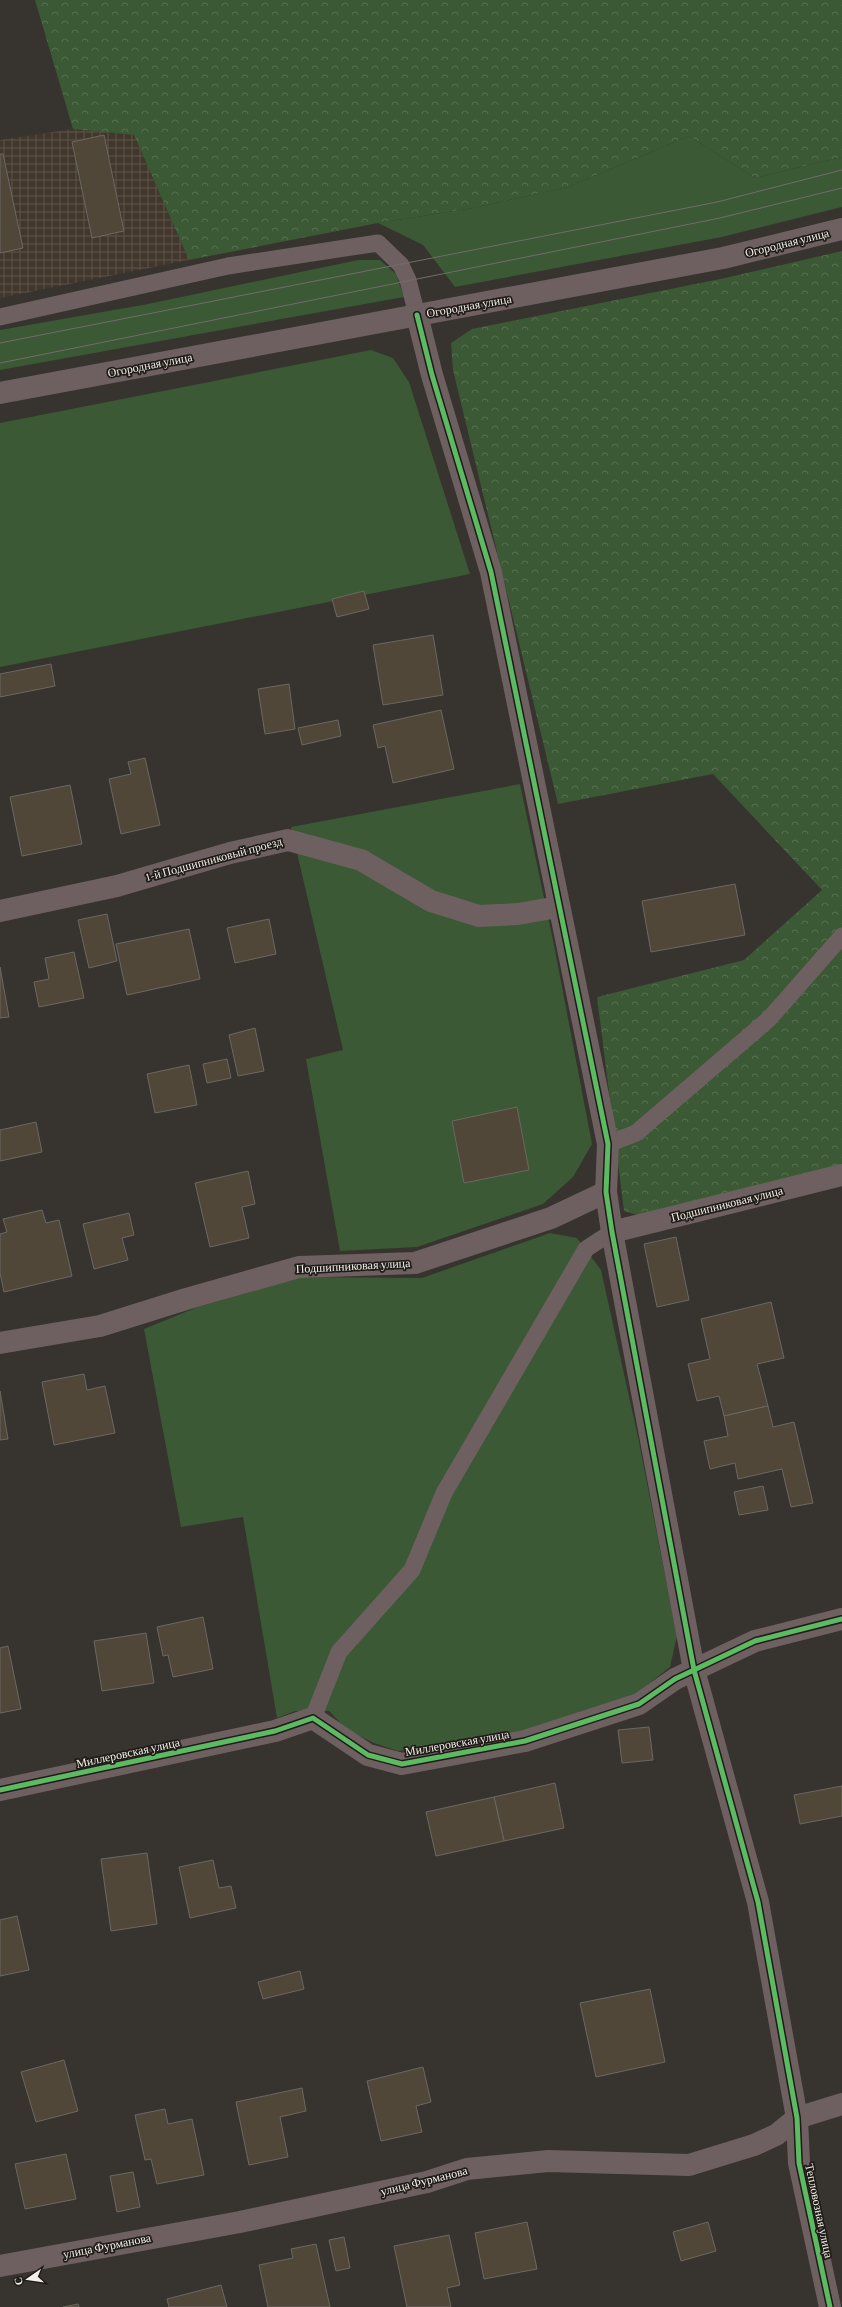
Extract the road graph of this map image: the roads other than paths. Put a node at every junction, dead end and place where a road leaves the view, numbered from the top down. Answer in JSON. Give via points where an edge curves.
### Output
{"nodes":[{"id":1,"x":842,"y":229,"type":"edge"},
{"id":2,"x":417,"y":315,"type":"junction"},
{"id":3,"x":0,"y":317,"type":"edge"},
{"id":4,"x":0,"y":393,"type":"edge"},
{"id":5,"x":558,"y":907,"type":"junction"},
{"id":6,"x":0,"y":911,"type":"edge"},
{"id":7,"x":842,"y":936,"type":"edge"},
{"id":8,"x":608,"y":1144,"type":"junction"},
{"id":9,"x":842,"y":1175,"type":"edge"},
{"id":10,"x":606,"y":1192,"type":"junction"},
{"id":11,"x":612,"y":1232,"type":"junction"},
{"id":12,"x":0,"y":1344,"type":"edge"},
{"id":13,"x":842,"y":1619,"type":"edge"},
{"id":14,"x":694,"y":1670,"type":"junction"},
{"id":15,"x":313,"y":1718,"type":"junction"},
{"id":16,"x":0,"y":1790,"type":"edge"},
{"id":17,"x":842,"y":2104,"type":"edge"},
{"id":18,"x":797,"y":2118,"type":"junction"},
{"id":19,"x":0,"y":2266,"type":"edge"},
{"id":20,"x":830,"y":2307,"type":"edge"}],
"edges":[{"from":1,"to":2,"type":"street","name":"Огородная улица","via":[[723,258]]},
{"from":2,"to":3,"type":"lane","via":[[408,280],[401,265],[378,242],[228,266]]},
{"from":2,"to":4,"type":"street","name":"Огородная улица"},
{"from":2,"to":5,"type":"street","name":"Тепловозная улица","via":[[432,375],[491,572]]},
{"from":5,"to":6,"type":"street","name":"1-й Подшипниковый проезд","via":[[518,914],[479,916],[431,901],[361,860],[288,840],[230,852],[117,886]]},
{"from":5,"to":8,"type":"street","name":"Тепловозная улица"},
{"from":7,"to":8,"type":"lane","via":[[769,1019],[636,1133]]},
{"from":8,"to":10,"type":"street","name":"Тепловозная улица"},
{"from":9,"to":11,"type":"street","name":"Подшипниковая улица"},
{"from":10,"to":11,"type":"street","name":"Тепловозная улица"},
{"from":10,"to":12,"type":"street","name":"Подшипниковая улица","via":[[551,1218],[414,1263],[299,1267],[186,1298],[100,1326]]},
{"from":11,"to":14,"type":"street","name":"Тепловозная улица"},
{"from":11,"to":15,"type":"lane","via":[[586,1249],[444,1492],[412,1570],[339,1652]]},
{"from":13,"to":14,"type":"street","name":"Миллеровская улица","via":[[755,1641]]},
{"from":14,"to":15,"type":"street","name":"Миллеровская улица","via":[[675,1679],[639,1704],[525,1741],[402,1764],[368,1755]]},
{"from":14,"to":18,"type":"street","name":"Тепловозная улица","via":[[758,1902]]},
{"from":15,"to":16,"type":"street","name":"Миллеровская улица","via":[[275,1731]]},
{"from":17,"to":18,"type":"street","name":"улица Фурманова"},
{"from":18,"to":19,"type":"street","name":"улица Фурманова","via":[[776,2135],[689,2165],[548,2161],[467,2169],[427,2182],[248,2220]]},
{"from":18,"to":20,"type":"street","name":"Тепловозная улица","via":[[799,2163]]}]}
